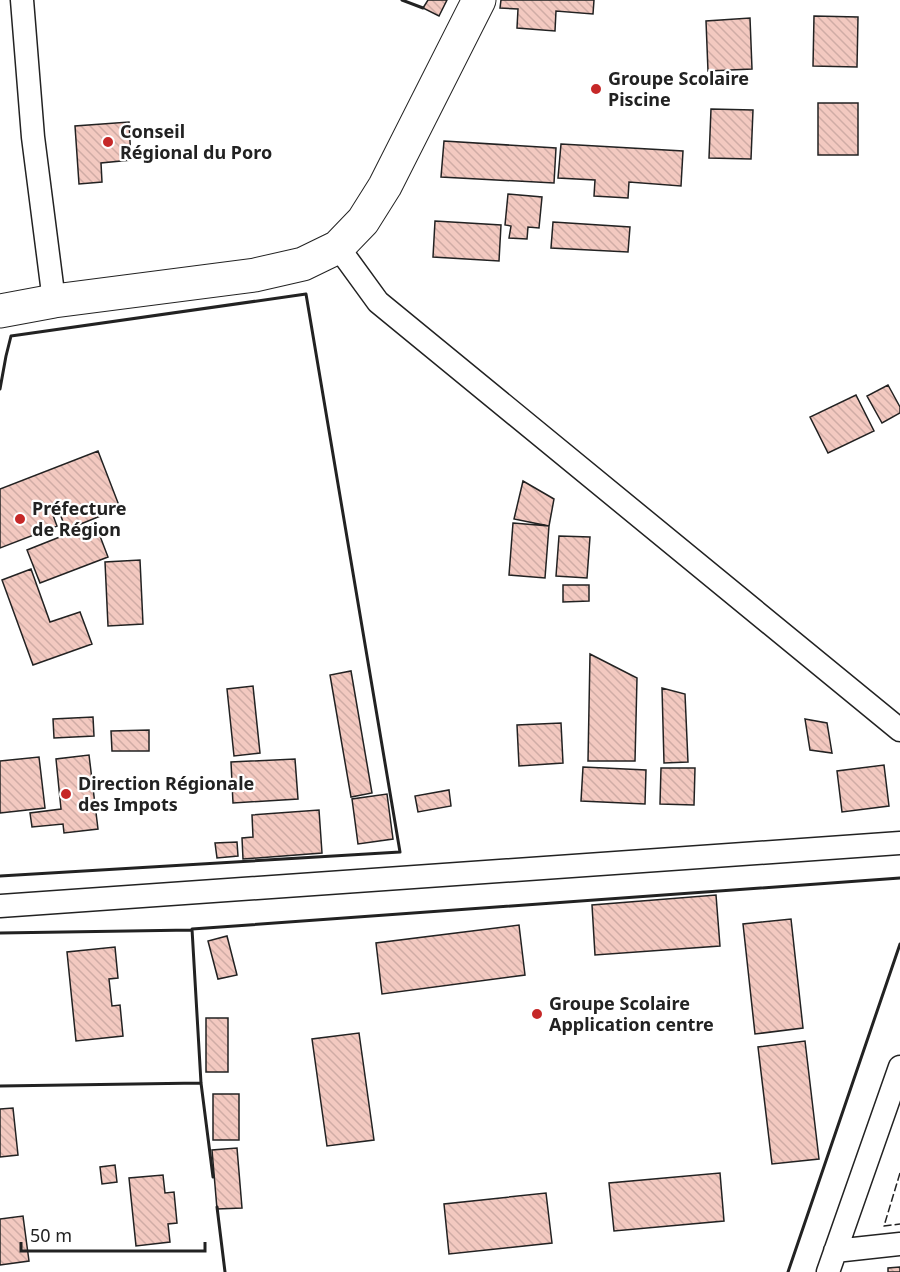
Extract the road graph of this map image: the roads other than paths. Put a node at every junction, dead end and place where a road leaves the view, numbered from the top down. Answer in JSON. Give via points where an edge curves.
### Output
{"nodes":[{"id":1,"x":22,"y":0,"type":"edge"},
{"id":2,"x":479,"y":0,"type":"edge"},
{"id":3,"x":338,"y":247,"type":"junction"},
{"id":4,"x":54,"y":301,"type":"junction"},
{"id":5,"x":0,"y":310,"type":"edge"},
{"id":6,"x":900,"y":730,"type":"edge"},
{"id":7,"x":900,"y":843,"type":"edge"},
{"id":8,"x":0,"y":906,"type":"edge"},
{"id":9,"x":900,"y":1067,"type":"edge"},
{"id":10,"x":900,"y":1244,"type":"edge"},
{"id":11,"x":832,"y":1262,"type":"edge"}],
"edges":[{"from":1,"to":4,"type":"street","via":[[33,137]]},
{"from":2,"to":3,"type":"main road","via":[[385,186],[363,221]]},
{"from":3,"to":4,"type":"main road","via":[[303,264],[255,275]]},
{"from":3,"to":6,"type":"street","via":[[378,302]]},
{"from":4,"to":5,"type":"main road"},
{"from":7,"to":8,"type":"street"},
{"from":9,"to":11,"type":"street"},
{"from":10,"to":11,"type":"street"}]}
